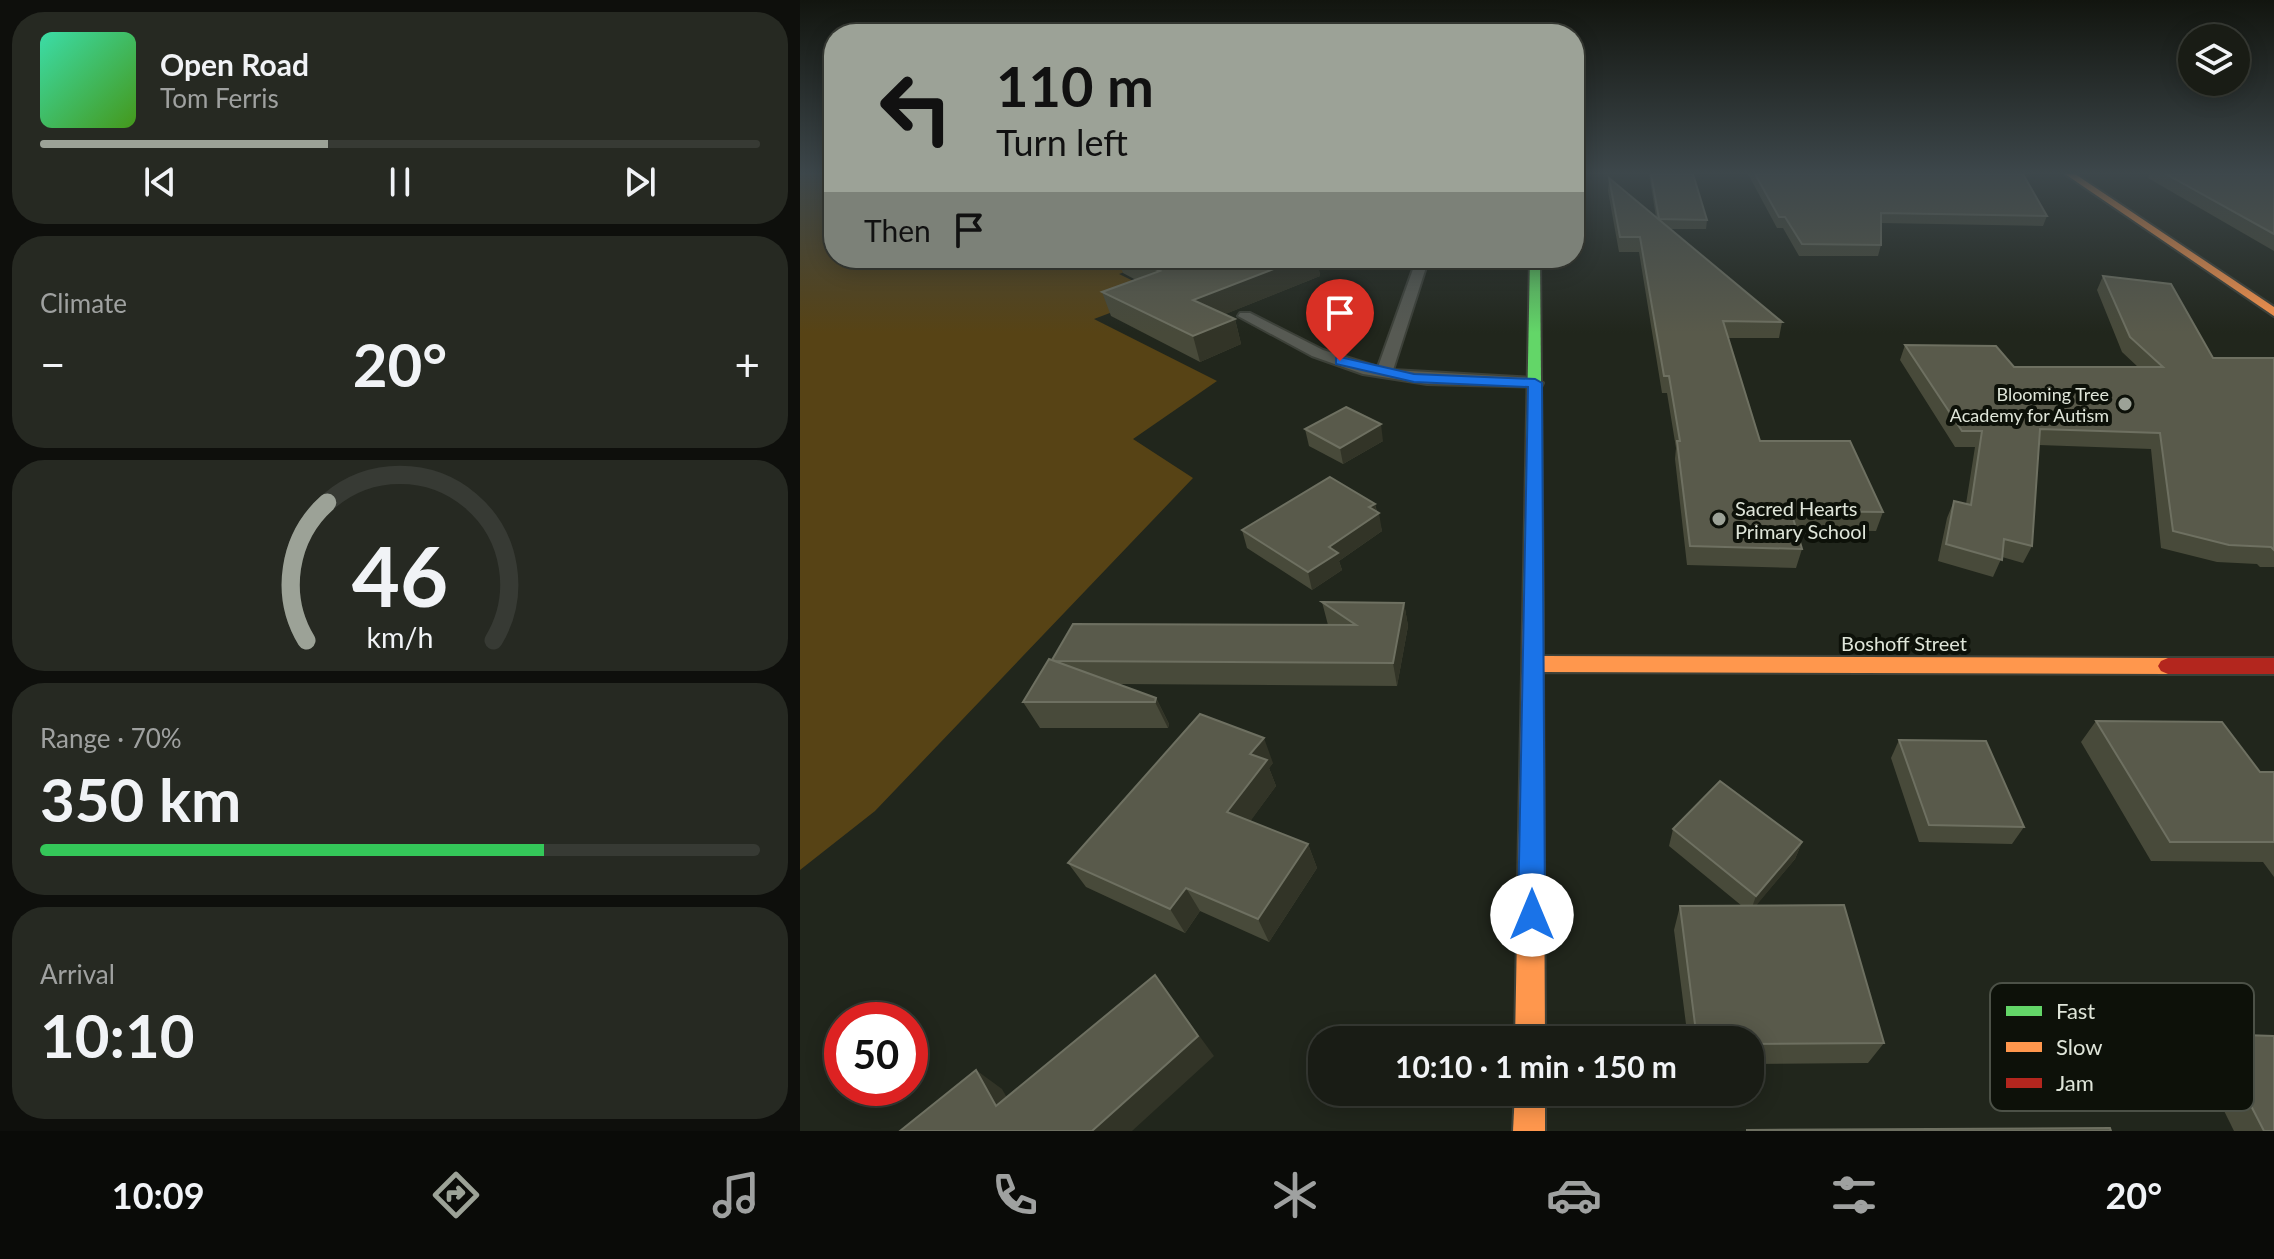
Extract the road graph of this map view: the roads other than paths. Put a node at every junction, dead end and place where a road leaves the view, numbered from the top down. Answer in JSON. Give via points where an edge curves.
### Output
{"nodes":[{"id":1,"x":2147,"y":227,"type":"edge"},
{"id":2,"x":1420,"y":268,"type":"edge"},
{"id":3,"x":1535,"y":268,"type":"edge"},
{"id":4,"x":2274,"y":312,"type":"edge"},
{"id":5,"x":1245,"y":316,"type":"edge"},
{"id":6,"x":1384,"y":373,"type":"junction"},
{"id":7,"x":1535,"y":383,"type":"junction"},
{"id":8,"x":1534,"y":664,"type":"junction"},
{"id":9,"x":2274,"y":666,"type":"edge"},
{"id":10,"x":1530,"y":1026,"type":"edge"},
{"id":11,"x":1530,"y":1106,"type":"edge"},
{"id":12,"x":1529,"y":1131,"type":"edge"}],
"edges":[{"from":1,"to":4,"type":"street"},
{"from":2,"to":6,"type":"lane"},
{"from":3,"to":7,"type":"street"},
{"from":5,"to":6,"type":"lane","via":[[1320,353]]},
{"from":6,"to":7,"type":"lane"},
{"from":7,"to":8,"type":"street"},
{"from":8,"to":9,"type":"street","name":"Boshoff Street"},
{"from":8,"to":10,"type":"street"},
{"from":11,"to":12,"type":"street"}]}
